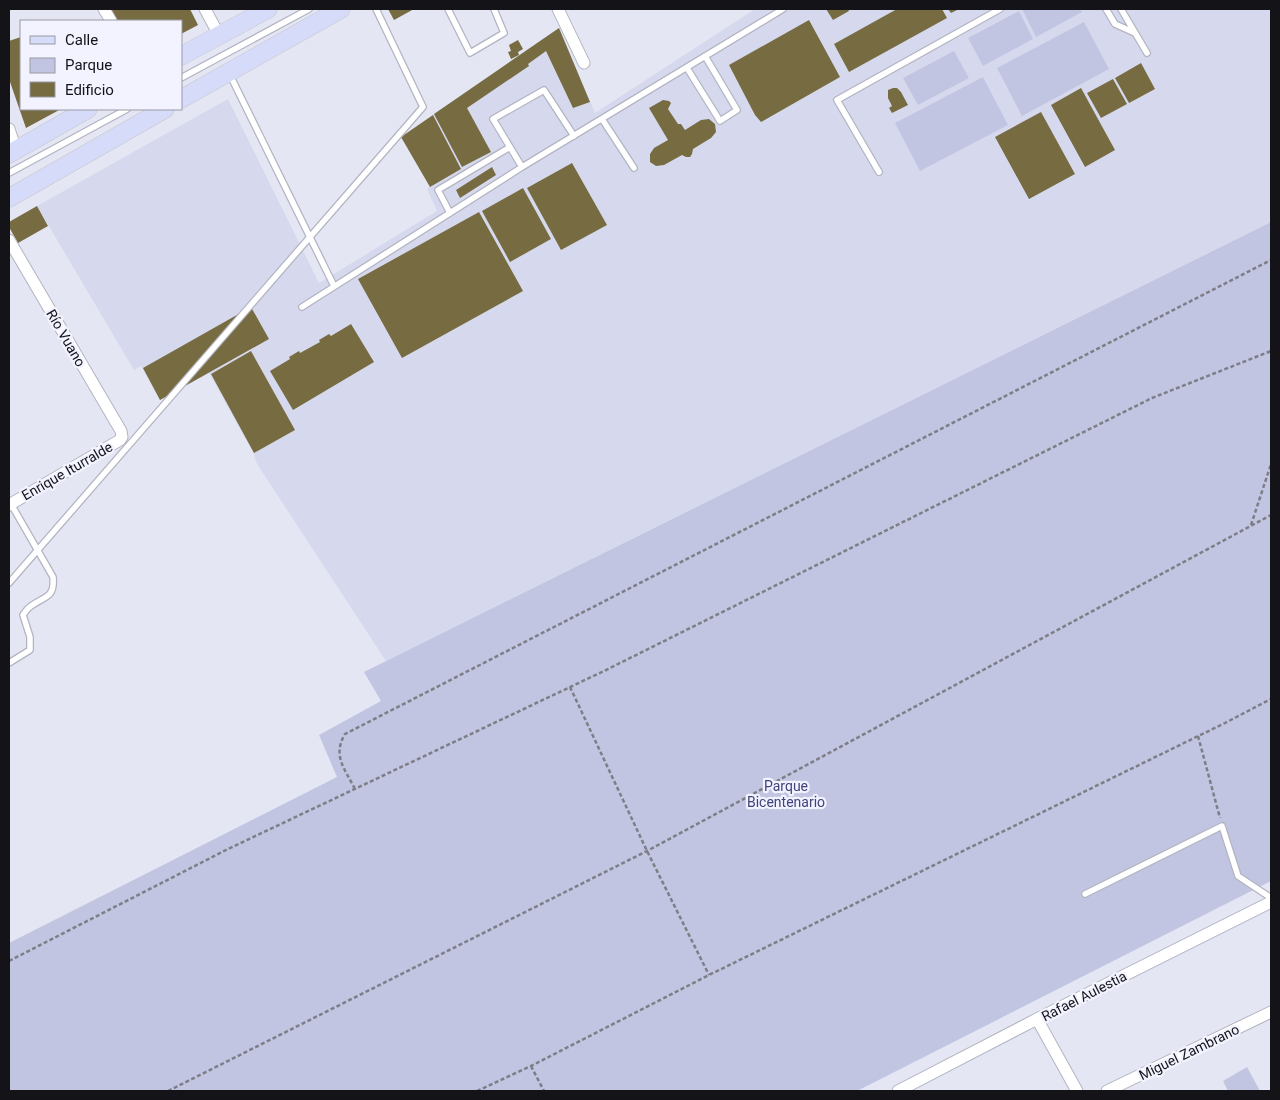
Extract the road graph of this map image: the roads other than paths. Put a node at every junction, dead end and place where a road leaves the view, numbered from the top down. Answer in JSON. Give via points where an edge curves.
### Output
{"nodes":[{"id":1,"x":104,"y":9,"type":"edge"},
{"id":2,"x":205,"y":9,"type":"edge"},
{"id":3,"x":268,"y":9,"type":"edge"},
{"id":4,"x":309,"y":9,"type":"edge"},
{"id":5,"x":341,"y":9,"type":"edge"},
{"id":6,"x":376,"y":9,"type":"edge"},
{"id":7,"x":448,"y":9,"type":"edge"},
{"id":8,"x":494,"y":9,"type":"edge"},
{"id":9,"x":558,"y":9,"type":"edge"},
{"id":10,"x":783,"y":9,"type":"edge"},
{"id":11,"x":1000,"y":9,"type":"edge"},
{"id":12,"x":1106,"y":9,"type":"edge"},
{"id":13,"x":1121,"y":9,"type":"edge"},
{"id":14,"x":110,"y":20,"type":"edge"},
{"id":15,"x":1135,"y":33,"type":"junction"},
{"id":16,"x":219,"y":36,"type":"junction"},
{"id":17,"x":1147,"y":53,"type":"dead end"},
{"id":18,"x":182,"y":55,"type":"edge"},
{"id":19,"x":705,"y":56,"type":"junction"},
{"id":20,"x":584,"y":63,"type":"dead end"},
{"id":21,"x":687,"y":68,"type":"junction"},
{"id":22,"x":228,"y":72,"type":"junction"},
{"id":23,"x":182,"y":77,"type":"edge"},
{"id":24,"x":182,"y":98,"type":"edge"},
{"id":25,"x":86,"y":110,"type":"edge"},
{"id":26,"x":125,"y":110,"type":"edge"},
{"id":27,"x":163,"y":110,"type":"edge"},
{"id":28,"x":602,"y":119,"type":"junction"},
{"id":29,"x":9,"y":129,"type":"edge"},
{"id":30,"x":574,"y":136,"type":"junction"},
{"id":31,"x":510,"y":147,"type":"junction"},
{"id":32,"x":13,"y":152,"type":"edge"},
{"id":33,"x":522,"y":167,"type":"junction"},
{"id":34,"x":634,"y":168,"type":"dead end"},
{"id":35,"x":879,"y":172,"type":"dead end"},
{"id":36,"x":9,"y":174,"type":"edge"},
{"id":37,"x":9,"y":198,"type":"edge"},
{"id":38,"x":450,"y":213,"type":"junction"},
{"id":39,"x":9,"y":240,"type":"edge"},
{"id":40,"x":334,"y":286,"type":"junction"},
{"id":41,"x":302,"y":307,"type":"dead end"},
{"id":42,"x":122,"y":437,"type":"joint"},
{"id":43,"x":9,"y":503,"type":"edge"},
{"id":44,"x":9,"y":583,"type":"edge"},
{"id":45,"x":9,"y":663,"type":"edge"},
{"id":46,"x":1085,"y":894,"type":"dead end"},
{"id":47,"x":1271,"y":900,"type":"edge"},
{"id":48,"x":1271,"y":1012,"type":"edge"},
{"id":49,"x":1037,"y":1019,"type":"junction"},
{"id":50,"x":898,"y":1091,"type":"edge"},
{"id":51,"x":1077,"y":1091,"type":"edge"},
{"id":52,"x":1107,"y":1091,"type":"edge"}],
"edges":[{"from":1,"to":14,"type":"street"},
{"from":2,"to":16,"type":"street"},
{"from":3,"to":16,"type":"main road"},
{"from":4,"to":23,"type":"lane"},
{"from":5,"to":22,"type":"main road"},
{"from":6,"to":44,"type":"lane","via":[[423,107]]},
{"from":7,"to":8,"type":"lane","via":[[470,53],[504,33]]},
{"from":9,"to":20,"type":"street"},
{"from":10,"to":19,"type":"lane"},
{"from":11,"to":35,"type":"lane","via":[[837,100]]},
{"from":12,"to":15,"type":"lane","via":[[1115,24]]},
{"from":13,"to":15,"type":"lane"},
{"from":15,"to":17,"type":"lane"},
{"from":16,"to":18,"type":"main road"},
{"from":19,"to":21,"type":"lane"},
{"from":19,"to":21,"type":"lane","via":[[737,110],[720,121]]},
{"from":21,"to":28,"type":"lane"},
{"from":22,"to":24,"type":"main road"},
{"from":22,"to":40,"type":"lane"},
{"from":25,"to":32,"type":"main road"},
{"from":26,"to":36,"type":"lane"},
{"from":27,"to":37,"type":"main road"},
{"from":28,"to":30,"type":"lane"},
{"from":28,"to":34,"type":"lane"},
{"from":29,"to":32,"type":"street"},
{"from":30,"to":31,"type":"lane","via":[[544,90],[493,119]]},
{"from":30,"to":33,"type":"lane"},
{"from":31,"to":33,"type":"lane"},
{"from":31,"to":38,"type":"lane","via":[[438,190]]},
{"from":33,"to":38,"type":"lane"},
{"from":38,"to":40,"type":"lane"},
{"from":39,"to":42,"type":"street","name":"Río Vuano"},
{"from":40,"to":41,"type":"lane"},
{"from":42,"to":43,"type":"street","name":"Enrique Iturralde"},
{"from":43,"to":45,"type":"lane","via":[[53,577],[54,587],[47,598],[22,614],[30,637],[30,650]]},
{"from":46,"to":47,"type":"lane","via":[[1222,826],[1238,876]]},
{"from":47,"to":49,"type":"street","name":"Rafael Aulestia"},
{"from":48,"to":52,"type":"street","name":"Miguel Zambrano"},
{"from":49,"to":50,"type":"street","name":"Rafael Aulestia"},
{"from":49,"to":51,"type":"street"}]}
